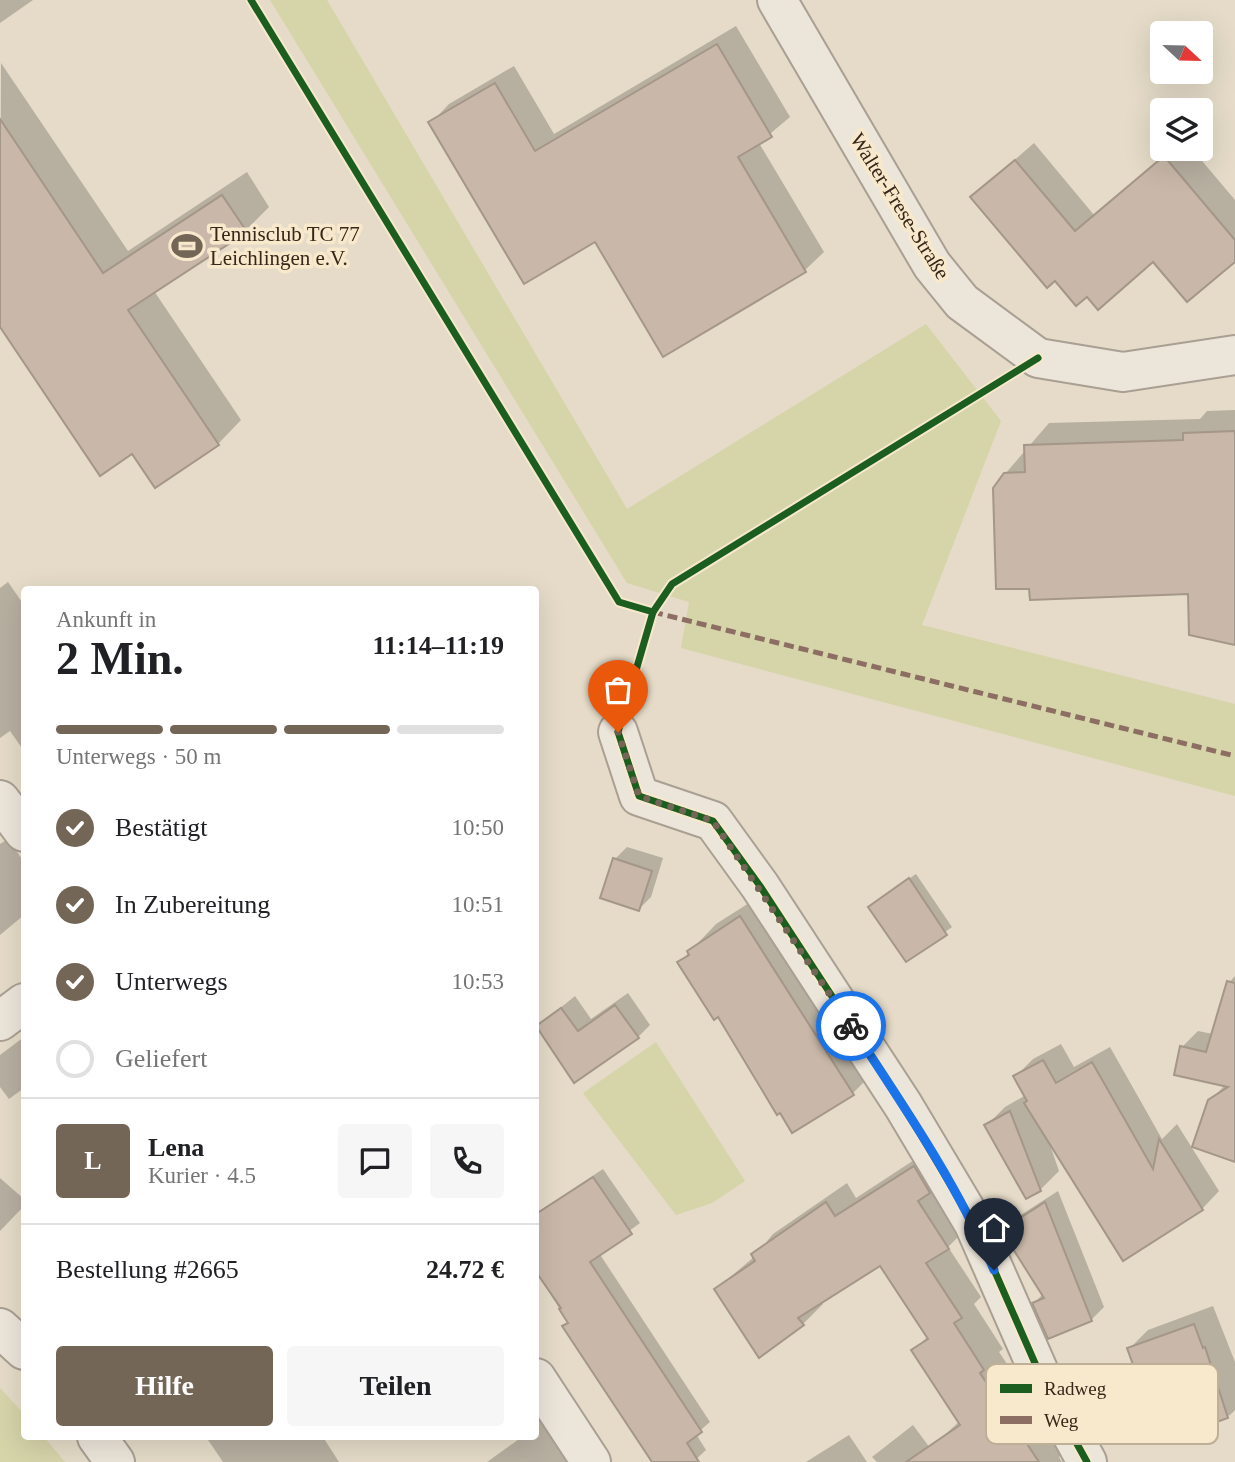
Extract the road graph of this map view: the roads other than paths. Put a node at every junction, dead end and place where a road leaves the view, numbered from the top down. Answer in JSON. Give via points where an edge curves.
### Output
{"nodes":[{"id":1,"x":777,"y":0,"type":"edge"},
{"id":2,"x":1235,"y":355,"type":"edge"},
{"id":3,"x":618,"y":732,"type":"dead end"},
{"id":4,"x":0,"y":800,"type":"edge"},
{"id":5,"x":21,"y":828,"type":"edge"},
{"id":6,"x":21,"y":1005,"type":"edge"},
{"id":7,"x":0,"y":1020,"type":"edge"},
{"id":8,"x":0,"y":1328,"type":"edge"},
{"id":9,"x":21,"y":1347,"type":"edge"},
{"id":10,"x":1035,"y":1364,"type":"edge"},
{"id":11,"x":539,"y":1383,"type":"edge"},
{"id":12,"x":99,"y":1440,"type":"edge"},
{"id":13,"x":1077,"y":1444,"type":"edge"},
{"id":14,"x":115,"y":1462,"type":"edge"},
{"id":15,"x":591,"y":1462,"type":"edge"},
{"id":16,"x":1087,"y":1462,"type":"edge"}],
"edges":[{"from":1,"to":2,"type":"street","name":"Walter-Frese-Straße","via":[[932,265],[962,302],[1038,358],[1123,372]]},
{"from":3,"to":10,"type":"street","via":[[639,796],[713,821],[903,1105],[974,1224]]},
{"from":4,"to":5,"type":"street"},
{"from":6,"to":7,"type":"street"},
{"from":8,"to":9,"type":"street"},
{"from":11,"to":15,"type":"street"},
{"from":12,"to":14,"type":"street"},
{"from":13,"to":16,"type":"street"}]}
